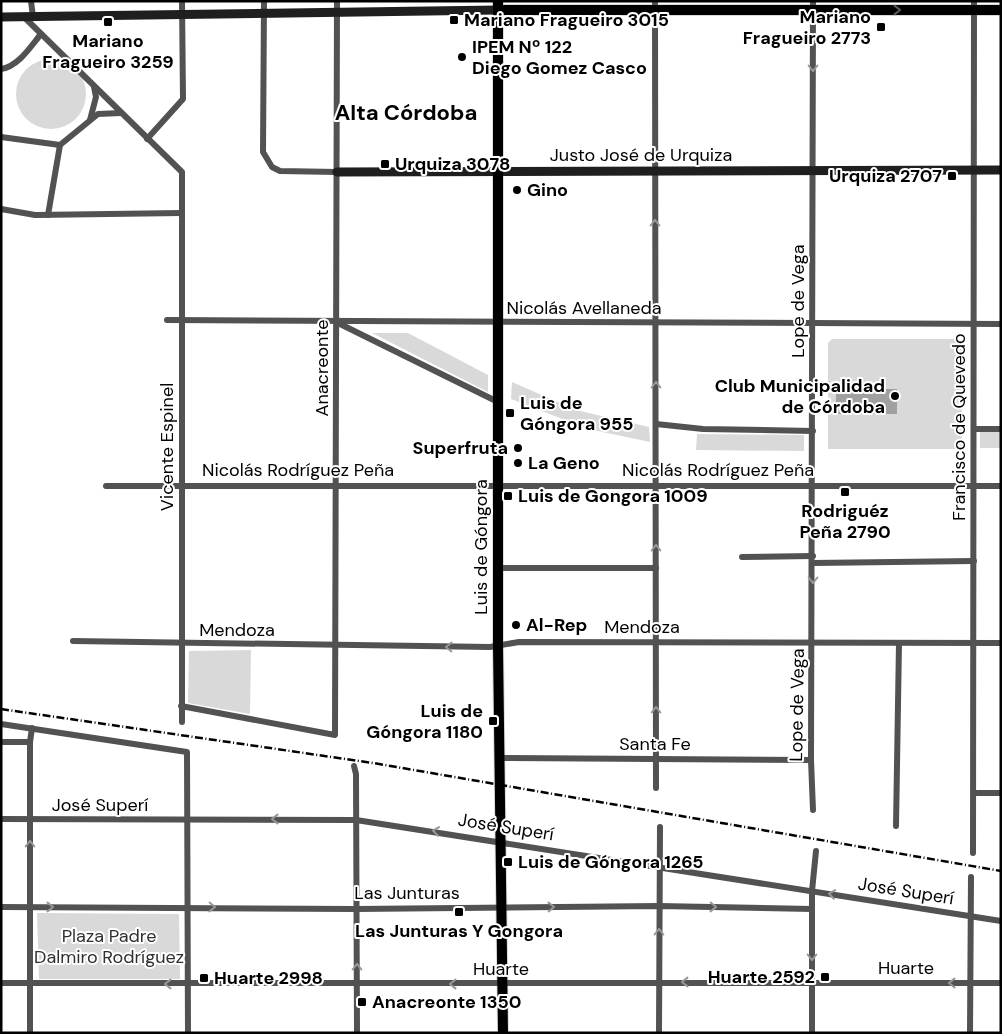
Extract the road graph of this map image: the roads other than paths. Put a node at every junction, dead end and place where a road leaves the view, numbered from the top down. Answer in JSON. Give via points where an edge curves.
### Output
{"nodes":[{"id":1,"x":31,"y":1,"type":"edge"},
{"id":2,"x":182,"y":1,"type":"edge"},
{"id":3,"x":264,"y":1,"type":"edge"},
{"id":4,"x":337,"y":1,"type":"edge"},
{"id":5,"x":498,"y":6,"type":"edge"},
{"id":6,"x":655,"y":6,"type":"edge"},
{"id":7,"x":813,"y":6,"type":"edge"},
{"id":8,"x":974,"y":6,"type":"edge"},
{"id":9,"x":1001,"y":10,"type":"edge"},
{"id":10,"x":337,"y":12,"type":"junction"},
{"id":11,"x":264,"y":14,"type":"junction"},
{"id":12,"x":182,"y":15,"type":"junction"},
{"id":13,"x":1,"y":17,"type":"edge"},
{"id":14,"x":29,"y":17,"type":"junction"},
{"id":15,"x":41,"y":34,"type":"junction"},
{"id":16,"x":1,"y":69,"type":"edge"},
{"id":17,"x":94,"y":86,"type":"junction"},
{"id":18,"x":120,"y":112,"type":"junction"},
{"id":19,"x":90,"y":120,"type":"junction"},
{"id":20,"x":1,"y":137,"type":"edge"},
{"id":21,"x":147,"y":138,"type":"junction"},
{"id":22,"x":60,"y":145,"type":"junction"},
{"id":23,"x":975,"y":170,"type":"junction"},
{"id":24,"x":1001,"y":170,"type":"edge"},
{"id":25,"x":655,"y":171,"type":"junction"},
{"id":26,"x":813,"y":171,"type":"junction"},
{"id":27,"x":337,"y":172,"type":"junction"},
{"id":28,"x":498,"y":172,"type":"junction"},
{"id":29,"x":1,"y":209,"type":"edge"},
{"id":30,"x":182,"y":213,"type":"junction"},
{"id":31,"x":48,"y":215,"type":"junction"},
{"id":32,"x":167,"y":320,"type":"dead end"},
{"id":33,"x":182,"y":320,"type":"junction"},
{"id":34,"x":337,"y":322,"type":"junction"},
{"id":35,"x":498,"y":322,"type":"junction"},
{"id":36,"x":655,"y":323,"type":"junction"},
{"id":37,"x":813,"y":323,"type":"junction"},
{"id":38,"x":974,"y":324,"type":"junction"},
{"id":39,"x":1001,"y":324,"type":"edge"},
{"id":40,"x":498,"y":402,"type":"junction"},
{"id":41,"x":656,"y":424,"type":"junction"},
{"id":42,"x":974,"y":429,"type":"junction"},
{"id":43,"x":1001,"y":429,"type":"edge"},
{"id":44,"x":813,"y":431,"type":"junction"},
{"id":45,"x":498,"y":484,"type":"junction"},
{"id":46,"x":336,"y":485,"type":"junction"},
{"id":47,"x":656,"y":485,"type":"junction"},
{"id":48,"x":106,"y":486,"type":"dead end"},
{"id":49,"x":182,"y":486,"type":"junction"},
{"id":50,"x":813,"y":486,"type":"junction"},
{"id":51,"x":974,"y":486,"type":"junction"},
{"id":52,"x":1001,"y":486,"type":"edge"},
{"id":53,"x":742,"y":557,"type":"dead end"},
{"id":54,"x":813,"y":560,"type":"junction"},
{"id":55,"x":974,"y":561,"type":"junction"},
{"id":56,"x":498,"y":568,"type":"junction"},
{"id":57,"x":656,"y":568,"type":"junction"},
{"id":58,"x":74,"y":641,"type":"dead end"},
{"id":59,"x":656,"y":642,"type":"junction"},
{"id":60,"x":813,"y":642,"type":"junction"},
{"id":61,"x":899,"y":643,"type":"junction"},
{"id":62,"x":974,"y":643,"type":"junction"},
{"id":63,"x":1001,"y":643,"type":"edge"},
{"id":64,"x":182,"y":644,"type":"junction"},
{"id":65,"x":335,"y":646,"type":"junction"},
{"id":66,"x":498,"y":646,"type":"junction"},
{"id":67,"x":181,"y":706,"type":"junction"},
{"id":68,"x":182,"y":722,"type":"dead end"},
{"id":69,"x":1,"y":724,"type":"edge"},
{"id":70,"x":32,"y":728,"type":"junction"},
{"id":71,"x":1,"y":742,"type":"edge"},
{"id":72,"x":30,"y":742,"type":"junction"},
{"id":73,"x":499,"y":758,"type":"junction"},
{"id":74,"x":656,"y":759,"type":"junction"},
{"id":75,"x":811,"y":760,"type":"junction"},
{"id":76,"x":354,"y":766,"type":"dead end"},
{"id":77,"x":656,"y":788,"type":"dead end"},
{"id":78,"x":974,"y":793,"type":"junction"},
{"id":79,"x":1001,"y":794,"type":"edge"},
{"id":80,"x":813,"y":810,"type":"dead end"},
{"id":81,"x":1,"y":819,"type":"edge"},
{"id":82,"x":30,"y":820,"type":"junction"},
{"id":83,"x":187,"y":820,"type":"junction"},
{"id":84,"x":356,"y":820,"type":"junction"},
{"id":85,"x":896,"y":826,"type":"dead end"},
{"id":86,"x":660,"y":827,"type":"dead end"},
{"id":87,"x":502,"y":841,"type":"junction"},
{"id":88,"x":816,"y":851,"type":"dead end"},
{"id":89,"x":973,"y":853,"type":"dead end"},
{"id":90,"x":660,"y":867,"type":"junction"},
{"id":91,"x":971,"y":877,"type":"dead end"},
{"id":92,"x":812,"y":891,"type":"junction"},
{"id":93,"x":659,"y":906,"type":"junction"},
{"id":94,"x":1,"y":907,"type":"edge"},
{"id":95,"x":30,"y":907,"type":"junction"},
{"id":96,"x":188,"y":907,"type":"junction"},
{"id":97,"x":502,"y":908,"type":"junction"},
{"id":98,"x":356,"y":909,"type":"junction"},
{"id":99,"x":812,"y":909,"type":"junction"},
{"id":100,"x":970,"y":916,"type":"junction"},
{"id":101,"x":1001,"y":921,"type":"edge"},
{"id":102,"x":659,"y":982,"type":"junction"},
{"id":103,"x":1,"y":983,"type":"edge"},
{"id":104,"x":30,"y":983,"type":"junction"},
{"id":105,"x":812,"y":983,"type":"junction"},
{"id":106,"x":970,"y":983,"type":"junction"},
{"id":107,"x":1001,"y":983,"type":"edge"},
{"id":108,"x":189,"y":984,"type":"junction"},
{"id":109,"x":357,"y":984,"type":"junction"},
{"id":110,"x":502,"y":984,"type":"junction"},
{"id":111,"x":30,"y":1033,"type":"edge"},
{"id":112,"x":188,"y":1033,"type":"edge"},
{"id":113,"x":357,"y":1033,"type":"edge"},
{"id":114,"x":503,"y":1033,"type":"edge"},
{"id":115,"x":660,"y":1033,"type":"edge"},
{"id":116,"x":812,"y":1033,"type":"edge"},
{"id":117,"x":970,"y":1033,"type":"edge"}],
"edges":[{"from":1,"to":14,"type":"street"},
{"from":2,"to":12,"type":"street"},
{"from":3,"to":11,"type":"street"},
{"from":4,"to":10,"type":"street","name":"Anacreonte"},
{"from":5,"to":6,"type":"main road"},
{"from":5,"to":10,"type":"street"},
{"from":5,"to":28,"type":"main road","name":"Luis de Góngora"},
{"from":6,"to":7,"type":"main road"},
{"from":6,"to":25,"type":"street"},
{"from":7,"to":8,"type":"main road","one_way":true},
{"from":7,"to":26,"type":"street","name":"Lope de Vega","one_way":true},
{"from":8,"to":9,"type":"main road"},
{"from":8,"to":23,"type":"street","name":"Francisco de Quevedo"},
{"from":10,"to":11,"type":"street"},
{"from":10,"to":27,"type":"street","name":"Anacreonte"},
{"from":11,"to":12,"type":"street"},
{"from":11,"to":27,"type":"street","name":"Justo José de Urquiza","via":[[263,152],[272,168],[280,171]]},
{"from":12,"to":14,"type":"street"},
{"from":12,"to":21,"type":"street","via":[[183,99]]},
{"from":13,"to":14,"type":"street"},
{"from":14,"to":15,"type":"street"},
{"from":15,"to":16,"type":"street","via":[[15,64]]},
{"from":15,"to":17,"type":"street"},
{"from":17,"to":18,"type":"street"},
{"from":17,"to":19,"type":"street","via":[[96,97]]},
{"from":18,"to":19,"type":"street","via":[[98,114]]},
{"from":18,"to":21,"type":"street"},
{"from":19,"to":22,"type":"street"},
{"from":20,"to":22,"type":"street"},
{"from":21,"to":30,"type":"street","name":"Vicente Espinel","via":[[182,172]]},
{"from":22,"to":31,"type":"street"},
{"from":23,"to":24,"type":"street","name":"Justo José de Urquiza"},
{"from":23,"to":26,"type":"street","name":"Justo José de Urquiza"},
{"from":23,"to":38,"type":"street","name":"Francisco de Quevedo"},
{"from":25,"to":26,"type":"street","name":"Justo José de Urquiza"},
{"from":25,"to":28,"type":"street","name":"Justo José de Urquiza"},
{"from":36,"to":25,"type":"street","one_way":true},
{"from":26,"to":37,"type":"street","name":"Lope de Vega"},
{"from":27,"to":28,"type":"street","name":"Justo José de Urquiza"},
{"from":27,"to":34,"type":"street","name":"Anacreonte"},
{"from":28,"to":35,"type":"main road","name":"Luis de Góngora"},
{"from":29,"to":31,"type":"street"},
{"from":30,"to":31,"type":"street"},
{"from":30,"to":33,"type":"street","name":"Vicente Espinel"},
{"from":32,"to":33,"type":"street","name":"Nicolás Avellaneda"},
{"from":33,"to":34,"type":"street","name":"Nicolás Avellaneda"},
{"from":33,"to":49,"type":"street","name":"Vicente Espinel"},
{"from":34,"to":35,"type":"street","name":"Nicolás Avellaneda"},
{"from":34,"to":40,"type":"street"},
{"from":34,"to":46,"type":"street","name":"Anacreonte"},
{"from":35,"to":36,"type":"street","name":"Nicolás Avellaneda"},
{"from":35,"to":40,"type":"main road","name":"Luis de Góngora"},
{"from":36,"to":37,"type":"street","name":"Nicolás Avellaneda"},
{"from":41,"to":36,"type":"street","one_way":true},
{"from":37,"to":38,"type":"street","name":"Nicolás Avellaneda"},
{"from":37,"to":44,"type":"street","name":"Lope de Vega"},
{"from":38,"to":39,"type":"street","name":"Nicolás Avellaneda"},
{"from":38,"to":42,"type":"street","name":"Francisco de Quevedo"},
{"from":40,"to":45,"type":"main road","name":"Luis de Góngora"},
{"from":41,"to":44,"type":"street","via":[[703,429]]},
{"from":41,"to":47,"type":"street"},
{"from":42,"to":43,"type":"street"},
{"from":42,"to":51,"type":"street","name":"Francisco de Quevedo"},
{"from":44,"to":50,"type":"street","name":"Lope de Vega"},
{"from":45,"to":46,"type":"street","name":"Nicolás Rodríguez Peña"},
{"from":45,"to":47,"type":"street","name":"Nicolás Rodríguez Peña"},
{"from":45,"to":56,"type":"main road","name":"Luis de Góngora"},
{"from":46,"to":49,"type":"street","name":"Nicolás Rodríguez Peña"},
{"from":46,"to":65,"type":"street","name":"Anacreonte"},
{"from":47,"to":50,"type":"street","name":"Nicolás Rodríguez Peña"},
{"from":57,"to":47,"type":"street","one_way":true},
{"from":48,"to":49,"type":"street","name":"Nicolás Rodríguez Peña"},
{"from":49,"to":64,"type":"street","name":"Vicente Espinel"},
{"from":50,"to":51,"type":"street","name":"Nicolás Rodríguez Peña"},
{"from":50,"to":54,"type":"street","name":"Lope de Vega"},
{"from":51,"to":52,"type":"street","name":"Nicolás Rodríguez Peña"},
{"from":51,"to":55,"type":"street","name":"Francisco de Quevedo"},
{"from":53,"to":54,"type":"street"},
{"from":54,"to":55,"type":"street"},
{"from":54,"to":60,"type":"street","name":"Lope de Vega","one_way":true},
{"from":55,"to":62,"type":"street","name":"Francisco de Quevedo"},
{"from":56,"to":57,"type":"street"},
{"from":56,"to":66,"type":"main road","name":"Luis de Góngora"},
{"from":57,"to":59,"type":"street"},
{"from":58,"to":64,"type":"street","name":"Mendoza"},
{"from":59,"to":60,"type":"street","name":"Mendoza"},
{"from":59,"to":66,"type":"street","name":"Mendoza","via":[[519,642]]},
{"from":74,"to":59,"type":"street","one_way":true},
{"from":60,"to":61,"type":"street","name":"Mendoza"},
{"from":60,"to":75,"type":"street","name":"Lope de Vega"},
{"from":61,"to":62,"type":"street","name":"Mendoza"},
{"from":61,"to":85,"type":"street"},
{"from":62,"to":63,"type":"street","name":"Mendoza"},
{"from":62,"to":78,"type":"street","name":"Francisco de Quevedo"},
{"from":64,"to":65,"type":"street","name":"Mendoza"},
{"from":64,"to":67,"type":"street","name":"Vicente Espinel"},
{"from":66,"to":65,"type":"street","name":"Mendoza","one_way":true},
{"from":65,"to":67,"type":"street","name":"Anacreonte","via":[[335,735]]},
{"from":66,"to":73,"type":"main road","name":"Luis de Góngora"},
{"from":67,"to":68,"type":"street","name":"Vicente Espinel"},
{"from":69,"to":70,"type":"street"},
{"from":70,"to":72,"type":"street"},
{"from":70,"to":83,"type":"street","via":[[187,752]]},
{"from":71,"to":72,"type":"street"},
{"from":72,"to":82,"type":"street"},
{"from":73,"to":74,"type":"street","name":"Santa Fe"},
{"from":73,"to":87,"type":"main road","name":"Luis de Góngora"},
{"from":74,"to":75,"type":"street","name":"Santa Fe"},
{"from":74,"to":77,"type":"street"},
{"from":75,"to":80,"type":"street","name":"Lope de Vega"},
{"from":76,"to":84,"type":"street"},
{"from":78,"to":79,"type":"street"},
{"from":78,"to":89,"type":"street","name":"Francisco de Quevedo"},
{"from":81,"to":82,"type":"street","name":"José Superí"},
{"from":82,"to":83,"type":"street","name":"José Superí"},
{"from":95,"to":82,"type":"street","one_way":true},
{"from":84,"to":83,"type":"street","name":"José Superí","one_way":true},
{"from":83,"to":96,"type":"street"},
{"from":87,"to":84,"type":"street","name":"José Superí","one_way":true},
{"from":84,"to":98,"type":"street"},
{"from":86,"to":90,"type":"street"},
{"from":87,"to":90,"type":"street","name":"José Superí"},
{"from":87,"to":97,"type":"main road","name":"Luis de Góngora"},
{"from":88,"to":92,"type":"street"},
{"from":90,"to":92,"type":"street","name":"José Superí"},
{"from":90,"to":93,"type":"street"},
{"from":91,"to":100,"type":"street"},
{"from":92,"to":99,"type":"street"},
{"from":100,"to":92,"type":"street","name":"José Superí","one_way":true},
{"from":97,"to":93,"type":"street","name":"Las Junturas","one_way":true},
{"from":93,"to":99,"type":"street","name":"Las Junturas","one_way":true},
{"from":102,"to":93,"type":"street","one_way":true},
{"from":94,"to":95,"type":"street","name":"Las Junturas"},
{"from":95,"to":96,"type":"street","name":"Las Junturas","one_way":true},
{"from":95,"to":104,"type":"street"},
{"from":96,"to":98,"type":"street","name":"Las Junturas","one_way":true},
{"from":96,"to":108,"type":"street"},
{"from":97,"to":98,"type":"street","name":"Las Junturas"},
{"from":97,"to":110,"type":"main road","name":"Luis de Góngora"},
{"from":109,"to":98,"type":"street","one_way":true},
{"from":99,"to":105,"type":"street","one_way":true},
{"from":100,"to":101,"type":"street","name":"José Superí"},
{"from":100,"to":106,"type":"street"},
{"from":105,"to":102,"type":"street","name":"Huarte","one_way":true},
{"from":102,"to":110,"type":"street","name":"Huarte"},
{"from":102,"to":115,"type":"street"},
{"from":103,"to":104,"type":"street","name":"Huarte"},
{"from":108,"to":104,"type":"street","name":"Huarte","one_way":true},
{"from":104,"to":111,"type":"street"},
{"from":106,"to":105,"type":"street","name":"Huarte","one_way":true},
{"from":105,"to":116,"type":"street"},
{"from":106,"to":107,"type":"street","name":"Huarte"},
{"from":106,"to":117,"type":"street"},
{"from":108,"to":109,"type":"street","name":"Huarte"},
{"from":108,"to":112,"type":"street"},
{"from":110,"to":109,"type":"street","name":"Huarte","one_way":true},
{"from":109,"to":113,"type":"street"},
{"from":110,"to":114,"type":"main road","name":"Luis de Góngora"}]}
